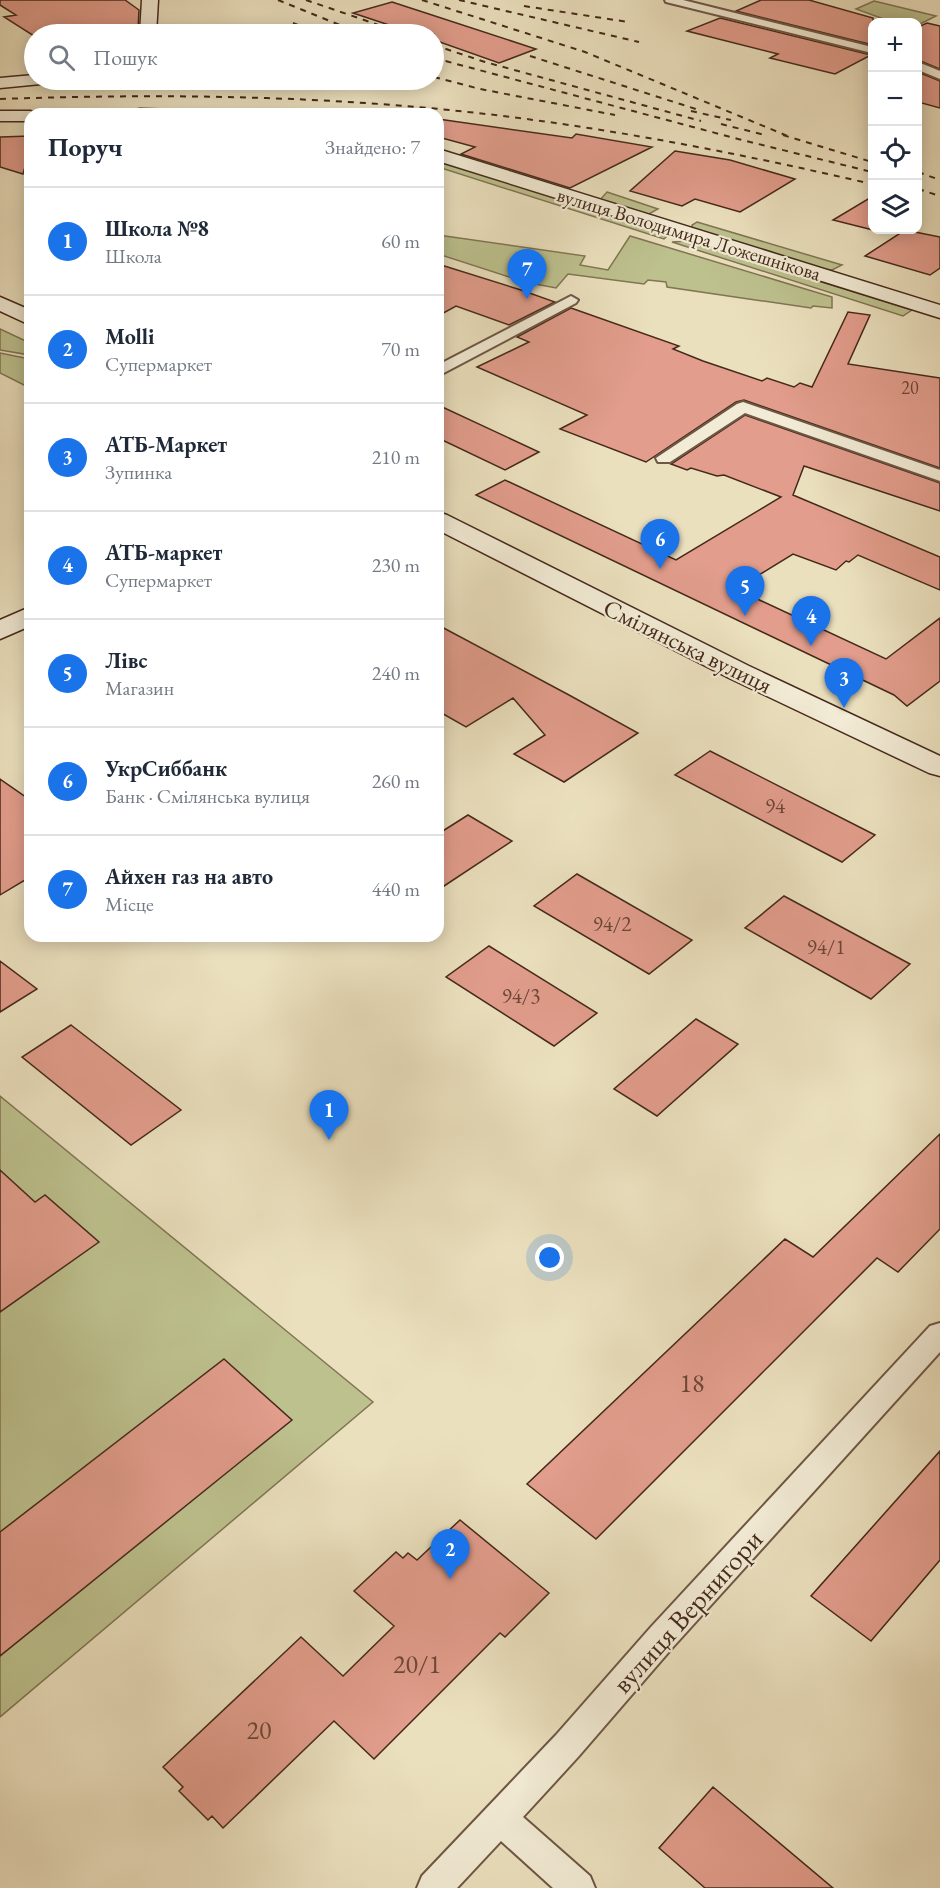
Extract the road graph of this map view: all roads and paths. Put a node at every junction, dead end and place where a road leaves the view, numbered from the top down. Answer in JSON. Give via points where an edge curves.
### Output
{"nodes":[{"id":1,"x":150,"y":0,"type":"edge"},
{"id":2,"x":670,"y":0,"type":"edge"},
{"id":3,"x":149,"y":24,"type":"edge"},
{"id":4,"x":868,"y":49,"type":"edge"},
{"id":5,"x":922,"y":68,"type":"edge"},
{"id":6,"x":940,"y":75,"type":"edge"},
{"id":7,"x":24,"y":81,"type":"edge"},
{"id":8,"x":0,"y":83,"type":"edge"},
{"id":9,"x":0,"y":116,"type":"edge"},
{"id":10,"x":24,"y":116,"type":"edge"},
{"id":11,"x":444,"y":157,"type":"edge"},
{"id":12,"x":571,"y":300,"type":"dead end"},
{"id":13,"x":0,"y":303,"type":"edge"},
{"id":14,"x":940,"y":312,"type":"edge"},
{"id":15,"x":24,"y":315,"type":"edge"},
{"id":16,"x":444,"y":368,"type":"edge"},
{"id":17,"x":664,"y":458,"type":"dead end"},
{"id":18,"x":940,"y":476,"type":"edge"},
{"id":19,"x":444,"y":523,"type":"edge"},
{"id":20,"x":24,"y":618,"type":"edge"},
{"id":21,"x":0,"y":631,"type":"edge"},
{"id":22,"x":940,"y":767,"type":"edge"},
{"id":23,"x":940,"y":1334,"type":"edge"},
{"id":24,"x":500,"y":1818,"type":"junction"},
{"id":25,"x":434,"y":1888,"type":"edge"},
{"id":26,"x":578,"y":1888,"type":"edge"}],
"edges":[{"from":1,"to":3,"type":"street"},
{"from":2,"to":4,"type":"street"},
{"from":5,"to":6,"type":"street"},
{"from":7,"to":8,"type":"street"},
{"from":9,"to":10,"type":"street"},
{"from":11,"to":14,"type":"street","name":"вулиця Володимира Ложешнікова"},
{"from":12,"to":16,"type":"street"},
{"from":13,"to":15,"type":"street"},
{"from":17,"to":18,"type":"street","via":[[743,407]]},
{"from":19,"to":22,"type":"street","name":"Смілянська вулиця","via":[[729,667]]},
{"from":20,"to":21,"type":"street"},
{"from":23,"to":24,"type":"street","name":"вулиця Вернигори"},
{"from":24,"to":25,"type":"street","name":"вулиця Вернигори"},
{"from":24,"to":26,"type":"street"}]}
